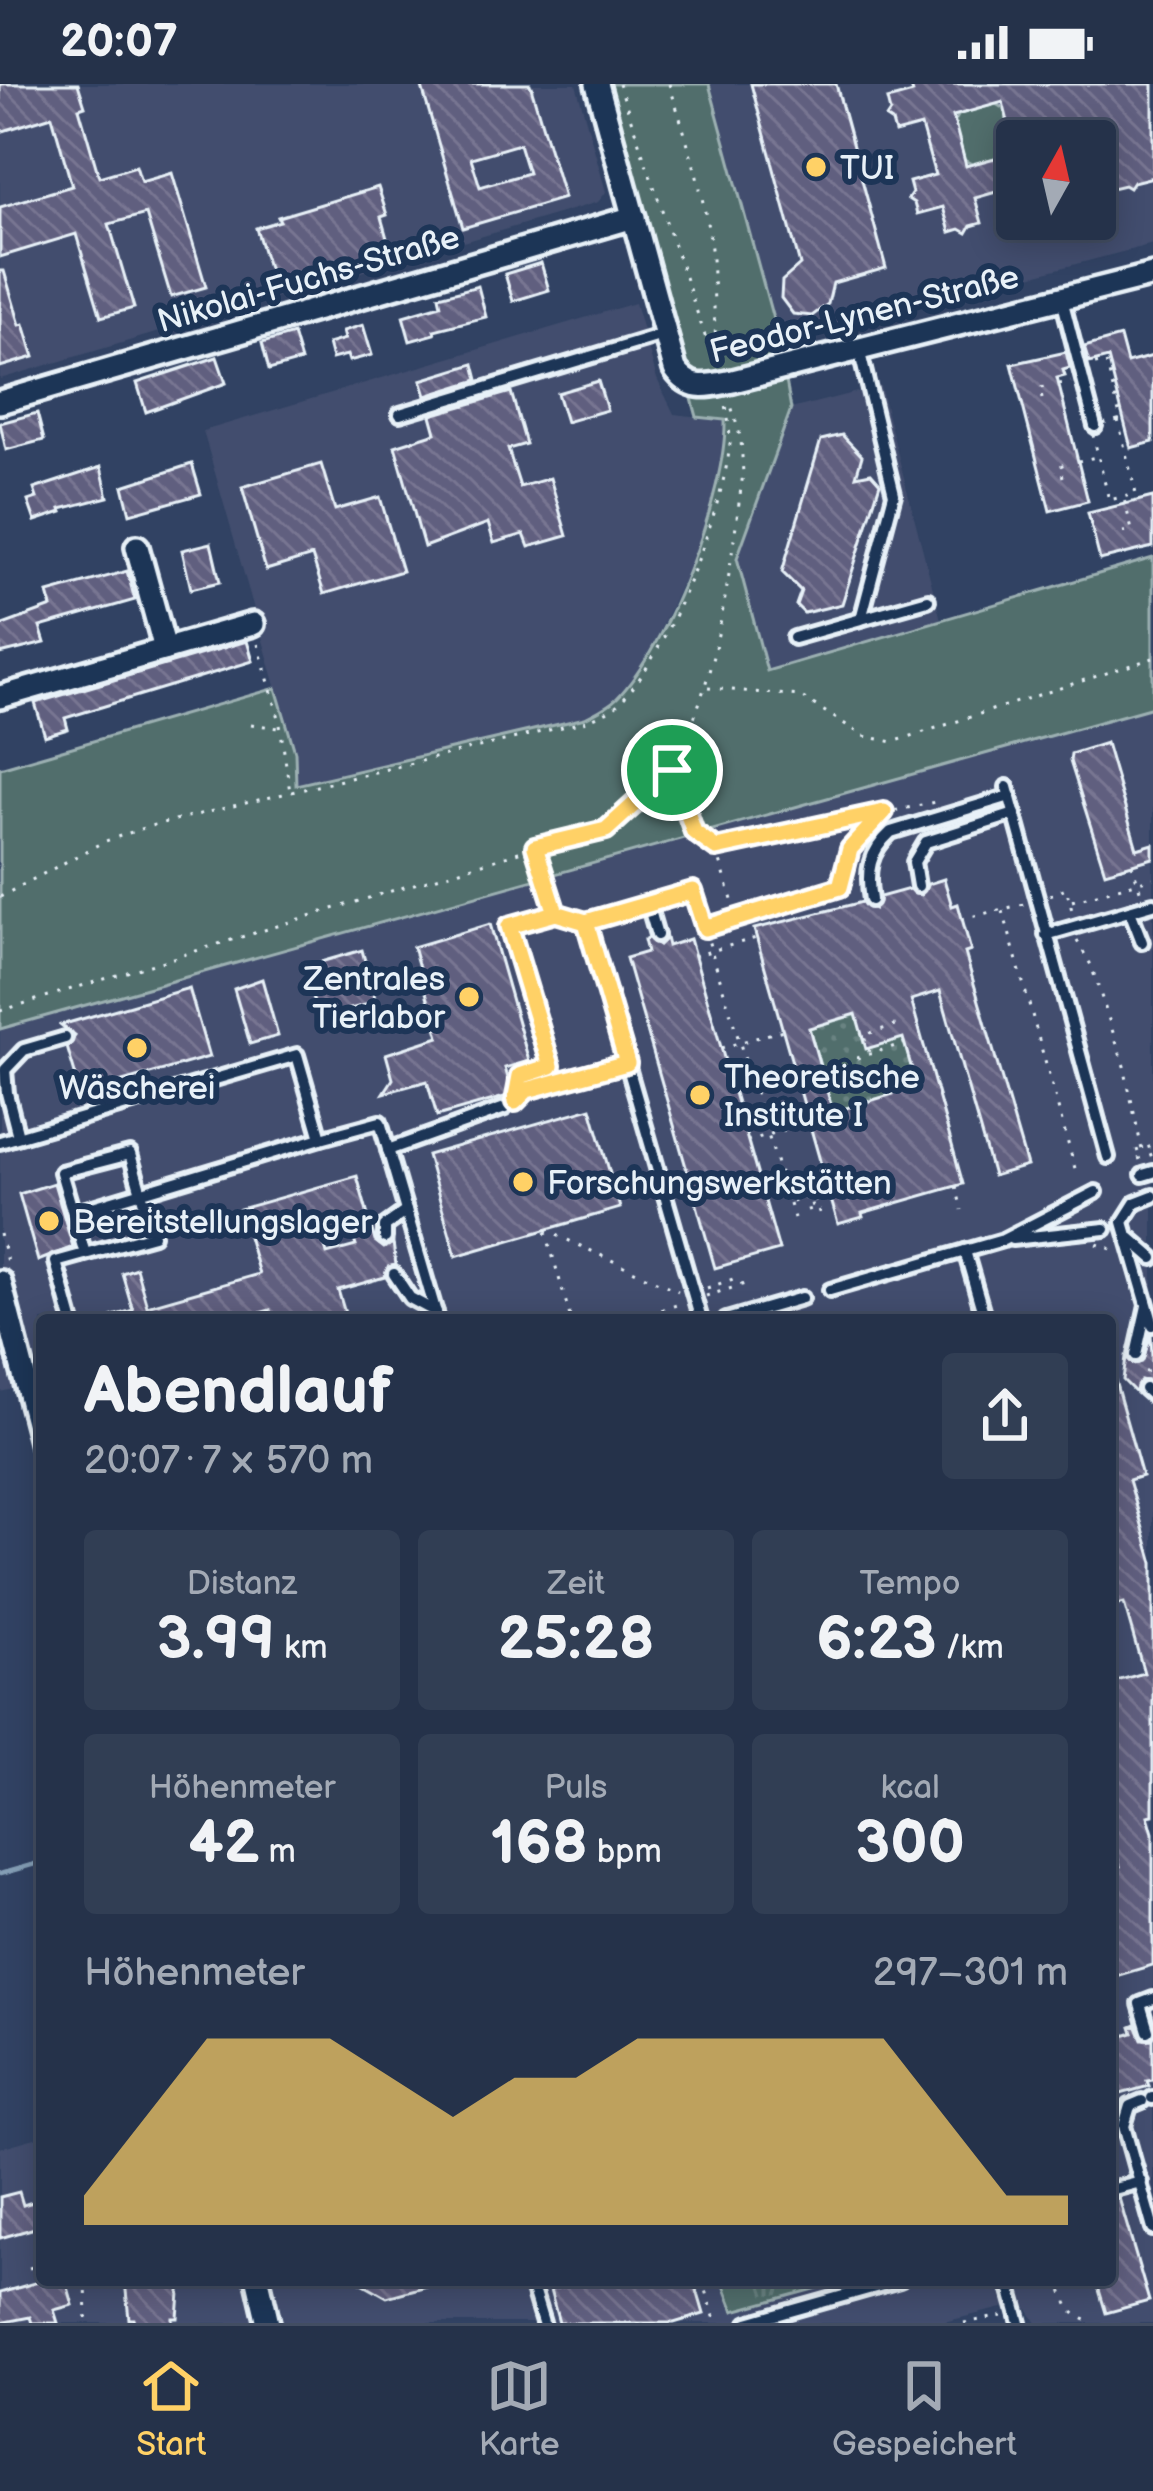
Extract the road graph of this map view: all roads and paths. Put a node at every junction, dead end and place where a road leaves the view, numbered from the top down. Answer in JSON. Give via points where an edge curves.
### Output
{"nodes":[{"id":1,"x":542,"y":84,"type":"edge"},
{"id":2,"x":596,"y":84,"type":"edge"},
{"id":3,"x":619,"y":84,"type":"edge"},
{"id":4,"x":669,"y":84,"type":"edge"},
{"id":5,"x":531,"y":88,"type":"dead end"},
{"id":6,"x":634,"y":218,"type":"junction"},
{"id":7,"x":1153,"y":274,"type":"edge"},
{"id":8,"x":1062,"y":298,"type":"junction"},
{"id":9,"x":665,"y":334,"type":"junction"},
{"id":10,"x":860,"y":349,"type":"junction"},
{"id":11,"x":724,"y":383,"type":"junction"},
{"id":12,"x":1045,"y":388,"type":"dead end"},
{"id":13,"x":1042,"y":399,"type":"dead end"},
{"id":14,"x":0,"y":402,"type":"edge"},
{"id":15,"x":400,"y":414,"type":"dead end"},
{"id":16,"x":1095,"y":426,"type":"junction"},
{"id":17,"x":1098,"y":456,"type":"junction"},
{"id":18,"x":1078,"y":461,"type":"dead end"},
{"id":19,"x":1065,"y":464,"type":"dead end"},
{"id":20,"x":1063,"y":477,"type":"dead end"},
{"id":21,"x":1124,"y":497,"type":"junction"},
{"id":22,"x":1123,"y":532,"type":"dead end"},
{"id":23,"x":137,"y":547,"type":"dead end"},
{"id":24,"x":928,"y":600,"type":"dead end"},
{"id":25,"x":861,"y":619,"type":"junction"},
{"id":26,"x":253,"y":624,"type":"joint"},
{"id":27,"x":794,"y":638,"type":"dead end"},
{"id":28,"x":165,"y":649,"type":"junction"},
{"id":29,"x":1153,"y":658,"type":"edge"},
{"id":30,"x":706,"y":688,"type":"junction"},
{"id":31,"x":0,"y":697,"type":"edge"},
{"id":32,"x":251,"y":724,"type":"dead end"},
{"id":33,"x":280,"y":728,"type":"junction"},
{"id":34,"x":672,"y":770,"type":"junction"},
{"id":35,"x":290,"y":792,"type":"junction"},
{"id":36,"x":935,"y":802,"type":"dead end"},
{"id":37,"x":884,"y":812,"type":"junction"},
{"id":38,"x":1015,"y":814,"type":"junction"},
{"id":39,"x":535,"y":847,"type":"junction"},
{"id":40,"x":716,"y":848,"type":"junction"},
{"id":41,"x":1132,"y":864,"type":"dead end"},
{"id":42,"x":1153,"y":878,"type":"edge"},
{"id":43,"x":1138,"y":882,"type":"junction"},
{"id":44,"x":918,"y":886,"type":"dead end"},
{"id":45,"x":1066,"y":888,"type":"dead end"},
{"id":46,"x":0,"y":897,"type":"edge"},
{"id":47,"x":872,"y":900,"type":"dead end"},
{"id":48,"x":1037,"y":900,"type":"junction"},
{"id":49,"x":1070,"y":902,"type":"junction"},
{"id":50,"x":985,"y":903,"type":"dead end"},
{"id":51,"x":648,"y":904,"type":"junction"},
{"id":52,"x":1153,"y":904,"type":"edge"},
{"id":53,"x":1002,"y":909,"type":"junction"},
{"id":54,"x":1130,"y":911,"type":"junction"},
{"id":55,"x":556,"y":913,"type":"junction"},
{"id":56,"x":988,"y":913,"type":"junction"},
{"id":57,"x":738,"y":917,"type":"junction"},
{"id":58,"x":962,"y":919,"type":"dead end"},
{"id":59,"x":1073,"y":921,"type":"junction"},
{"id":60,"x":586,"y":922,"type":"junction"},
{"id":61,"x":705,"y":928,"type":"junction"},
{"id":62,"x":657,"y":935,"type":"dead end"},
{"id":63,"x":1046,"y":935,"type":"junction"},
{"id":64,"x":756,"y":938,"type":"dead end"},
{"id":65,"x":1142,"y":942,"type":"dead end"},
{"id":66,"x":694,"y":956,"type":"dead end"},
{"id":67,"x":0,"y":1011,"type":"edge"},
{"id":68,"x":899,"y":1024,"type":"dead end"},
{"id":69,"x":783,"y":1030,"type":"dead end"},
{"id":70,"x":64,"y":1038,"type":"dead end"},
{"id":71,"x":904,"y":1043,"type":"dead end"},
{"id":72,"x":721,"y":1048,"type":"dead end"},
{"id":73,"x":870,"y":1054,"type":"junction"},
{"id":74,"x":627,"y":1063,"type":"junction"},
{"id":75,"x":868,"y":1102,"type":"dead end"},
{"id":76,"x":510,"y":1105,"type":"junction"},
{"id":77,"x":809,"y":1124,"type":"dead end"},
{"id":78,"x":18,"y":1136,"type":"junction"},
{"id":79,"x":321,"y":1138,"type":"junction"},
{"id":80,"x":747,"y":1141,"type":"dead end"},
{"id":81,"x":0,"y":1142,"type":"edge"},
{"id":82,"x":1153,"y":1146,"type":"edge"},
{"id":83,"x":388,"y":1150,"type":"junction"},
{"id":84,"x":1153,"y":1154,"type":"edge"},
{"id":85,"x":1108,"y":1157,"type":"dead end"},
{"id":86,"x":1138,"y":1159,"type":"dead end"},
{"id":87,"x":1076,"y":1172,"type":"dead end"},
{"id":88,"x":956,"y":1186,"type":"dead end"},
{"id":89,"x":1096,"y":1192,"type":"dead end"},
{"id":90,"x":140,"y":1193,"type":"junction"},
{"id":91,"x":1153,"y":1196,"type":"edge"},
{"id":92,"x":789,"y":1203,"type":"junction"},
{"id":93,"x":962,"y":1210,"type":"dead end"},
{"id":94,"x":406,"y":1211,"type":"junction"},
{"id":95,"x":73,"y":1213,"type":"junction"},
{"id":96,"x":820,"y":1216,"type":"dead end"},
{"id":97,"x":794,"y":1218,"type":"dead end"},
{"id":98,"x":1105,"y":1229,"type":"dead end"},
{"id":99,"x":1127,"y":1236,"type":"junction"},
{"id":100,"x":385,"y":1238,"type":"dead end"},
{"id":101,"x":1003,"y":1240,"type":"junction"},
{"id":102,"x":1095,"y":1244,"type":"dead end"},
{"id":103,"x":1112,"y":1249,"type":"dead end"},
{"id":104,"x":964,"y":1251,"type":"junction"},
{"id":105,"x":85,"y":1254,"type":"junction"},
{"id":106,"x":1153,"y":1258,"type":"edge"},
{"id":107,"x":394,"y":1274,"type":"dead end"},
{"id":108,"x":740,"y":1277,"type":"dead end"},
{"id":109,"x":0,"y":1282,"type":"edge"},
{"id":110,"x":745,"y":1284,"type":"dead end"},
{"id":111,"x":830,"y":1290,"type":"dead end"},
{"id":112,"x":709,"y":1295,"type":"junction"},
{"id":113,"x":802,"y":1298,"type":"dead end"},
{"id":114,"x":695,"y":1299,"type":"junction"},
{"id":115,"x":1148,"y":1306,"type":"junction"},
{"id":116,"x":69,"y":1314,"type":"edge"},
{"id":117,"x":434,"y":1314,"type":"edge"},
{"id":118,"x":436,"y":1314,"type":"edge"},
{"id":119,"x":569,"y":1314,"type":"edge"},
{"id":120,"x":646,"y":1314,"type":"edge"},
{"id":121,"x":699,"y":1314,"type":"edge"},
{"id":122,"x":747,"y":1314,"type":"edge"},
{"id":123,"x":983,"y":1314,"type":"edge"},
{"id":124,"x":1153,"y":1325,"type":"edge"},
{"id":125,"x":1136,"y":1355,"type":"dead end"},
{"id":126,"x":12,"y":1365,"type":"edge"},
{"id":127,"x":1153,"y":1370,"type":"edge"},
{"id":128,"x":1145,"y":1372,"type":"dead end"},
{"id":129,"x":36,"y":1429,"type":"edge"},
{"id":130,"x":1153,"y":1999,"type":"edge"},
{"id":131,"x":1150,"y":2039,"type":"edge"},
{"id":132,"x":1149,"y":2099,"type":"edge"},
{"id":133,"x":1124,"y":2126,"type":"junction"},
{"id":134,"x":1116,"y":2129,"type":"edge"},
{"id":135,"x":1141,"y":2182,"type":"junction"},
{"id":136,"x":1116,"y":2188,"type":"edge"},
{"id":137,"x":1153,"y":2229,"type":"edge"},
{"id":138,"x":36,"y":2266,"type":"edge"},
{"id":139,"x":29,"y":2268,"type":"dead end"},
{"id":140,"x":86,"y":2286,"type":"edge"},
{"id":141,"x":259,"y":2286,"type":"edge"},
{"id":142,"x":532,"y":2286,"type":"edge"},
{"id":143,"x":705,"y":2286,"type":"edge"},
{"id":144,"x":879,"y":2286,"type":"edge"},
{"id":145,"x":1010,"y":2286,"type":"edge"},
{"id":146,"x":1060,"y":2286,"type":"edge"},
{"id":147,"x":1020,"y":2320,"type":"edge"},
{"id":148,"x":87,"y":2323,"type":"edge"},
{"id":149,"x":268,"y":2323,"type":"edge"},
{"id":150,"x":543,"y":2323,"type":"edge"},
{"id":151,"x":716,"y":2323,"type":"edge"},
{"id":152,"x":748,"y":2323,"type":"edge"},
{"id":153,"x":964,"y":2323,"type":"edge"},
{"id":154,"x":1094,"y":2323,"type":"edge"}],
"edges":[{"from":1,"to":5,"type":"path"},
{"from":2,"to":6,"type":"street","name":"Feodor-Lynen-Straße"},
{"from":3,"to":11,"type":"path"},
{"from":4,"to":11,"type":"path","via":[[711,244]]},
{"from":6,"to":9,"type":"street","name":"Feodor-Lynen-Straße"},
{"from":6,"to":14,"type":"street","name":"Nikolai-Fuchs-Straße"},
{"from":7,"to":8,"type":"street","name":"Feodor-Lynen-Straße"},
{"from":8,"to":10,"type":"street","name":"Feodor-Lynen-Straße"},
{"from":8,"to":16,"type":"lane"},
{"from":9,"to":11,"type":"street","name":"Feodor-Lynen-Straße","via":[[685,383]]},
{"from":9,"to":15,"type":"lane"},
{"from":10,"to":11,"type":"street","name":"Feodor-Lynen-Straße"},
{"from":10,"to":25,"type":"lane","via":[[894,494]]},
{"from":11,"to":30,"type":"path","via":[[743,474]]},
{"from":11,"to":35,"type":"path","via":[[730,440],[716,512],[656,649],[614,708]]},
{"from":12,"to":13,"type":"path"},
{"from":16,"to":17,"type":"path"},
{"from":16,"to":21,"type":"path","via":[[1118,420],[1136,494]]},
{"from":17,"to":18,"type":"path"},
{"from":17,"to":21,"type":"path","via":[[1109,500]]},
{"from":19,"to":20,"type":"path"},
{"from":21,"to":22,"type":"path","via":[[1132,530]]},
{"from":23,"to":28,"type":"street"},
{"from":24,"to":25,"type":"lane"},
{"from":25,"to":27,"type":"lane"},
{"from":26,"to":28,"type":"street"},
{"from":26,"to":33,"type":"path"},
{"from":28,"to":31,"type":"street"},
{"from":29,"to":30,"type":"path","via":[[893,742],[864,736],[800,696]]},
{"from":30,"to":34,"type":"path"},
{"from":32,"to":33,"type":"path"},
{"from":33,"to":35,"type":"path"},
{"from":34,"to":39,"type":"path","via":[[606,830]]},
{"from":34,"to":40,"type":"path","via":[[694,832]]},
{"from":35,"to":46,"type":"path","via":[[103,842]]},
{"from":36,"to":37,"type":"path"},
{"from":37,"to":40,"type":"path"},
{"from":37,"to":57,"type":"path","via":[[850,849],[840,887]]},
{"from":38,"to":44,"type":"lane","via":[[926,842],[914,862]]},
{"from":38,"to":47,"type":"lane","via":[[1009,792],[891,832],[871,858]]},
{"from":38,"to":48,"type":"lane"},
{"from":39,"to":55,"type":"path"},
{"from":39,"to":67,"type":"path"},
{"from":40,"to":57,"type":"path"},
{"from":41,"to":43,"type":"path"},
{"from":42,"to":43,"type":"path"},
{"from":43,"to":49,"type":"path"},
{"from":45,"to":49,"type":"path"},
{"from":48,"to":53,"type":"path"},
{"from":48,"to":63,"type":"lane"},
{"from":49,"to":59,"type":"path"},
{"from":50,"to":56,"type":"path"},
{"from":51,"to":60,"type":"lane"},
{"from":51,"to":61,"type":"path","via":[[693,891]]},
{"from":51,"to":62,"type":"lane"},
{"from":52,"to":54,"type":"lane"},
{"from":53,"to":56,"type":"path"},
{"from":53,"to":87,"type":"path"},
{"from":54,"to":59,"type":"lane"},
{"from":54,"to":65,"type":"lane"},
{"from":55,"to":60,"type":"path"},
{"from":55,"to":76,"type":"path","via":[[509,926],[551,1066],[520,1076]]},
{"from":56,"to":58,"type":"path"},
{"from":57,"to":61,"type":"path"},
{"from":59,"to":63,"type":"lane"},
{"from":59,"to":82,"type":"path","via":[[1124,1066],[1139,1150]]},
{"from":60,"to":74,"type":"lane"},
{"from":61,"to":92,"type":"path"},
{"from":63,"to":85,"type":"lane"},
{"from":64,"to":66,"type":"path","bridge":true},
{"from":68,"to":73,"type":"path","via":[[865,1035]]},
{"from":69,"to":72,"type":"path","bridge":true},
{"from":70,"to":78,"type":"lane","via":[[24,1050],[5,1070]]},
{"from":71,"to":73,"type":"path"},
{"from":73,"to":75,"type":"path","via":[[854,1059]]},
{"from":74,"to":76,"type":"lane","via":[[527,1090]]},
{"from":74,"to":114,"type":"lane"},
{"from":76,"to":83,"type":"lane"},
{"from":77,"to":80,"type":"path","bridge":true},
{"from":78,"to":79,"type":"lane","via":[[297,1054]]},
{"from":78,"to":81,"type":"lane"},
{"from":79,"to":83,"type":"lane","via":[[380,1122]]},
{"from":79,"to":90,"type":"lane"},
{"from":83,"to":94,"type":"lane"},
{"from":84,"to":86,"type":"path"},
{"from":88,"to":93,"type":"path"},
{"from":89,"to":101,"type":"lane"},
{"from":90,"to":95,"type":"lane"},
{"from":90,"to":95,"type":"lane","via":[[130,1154],[62,1172]]},
{"from":90,"to":105,"type":"lane","via":[[153,1234]]},
{"from":91,"to":99,"type":"lane","via":[[1135,1203],[1123,1222]]},
{"from":92,"to":96,"type":"path","via":[[805,1198],[809,1212],[814,1198]]},
{"from":92,"to":97,"type":"path"},
{"from":94,"to":100,"type":"lane","via":[[385,1226]]},
{"from":94,"to":118,"type":"lane"},
{"from":95,"to":105,"type":"lane"},
{"from":98,"to":101,"type":"lane"},
{"from":99,"to":106,"type":"lane"},
{"from":99,"to":115,"type":"lane"},
{"from":101,"to":104,"type":"lane"},
{"from":102,"to":103,"type":"path"},
{"from":104,"to":111,"type":"lane"},
{"from":104,"to":123,"type":"lane"},
{"from":105,"to":116,"type":"lane","via":[[56,1262]]},
{"from":107,"to":117,"type":"lane"},
{"from":108,"to":112,"type":"path","via":[[706,1285]]},
{"from":109,"to":126,"type":"street"},
{"from":110,"to":112,"type":"path"},
{"from":112,"to":114,"type":"path"},
{"from":113,"to":122,"type":"lane"},
{"from":114,"to":119,"type":"path","via":[[546,1230]]},
{"from":114,"to":120,"type":"path"},
{"from":114,"to":121,"type":"lane"},
{"from":115,"to":124,"type":"lane"},
{"from":115,"to":125,"type":"lane"},
{"from":126,"to":129,"type":"street"},
{"from":127,"to":128,"type":"path"},
{"from":130,"to":131,"type":"lane","via":[[1140,2004]]},
{"from":132,"to":133,"type":"lane","via":[[1130,2106]]},
{"from":133,"to":134,"type":"lane"},
{"from":133,"to":135,"type":"lane"},
{"from":135,"to":136,"type":"lane"},
{"from":135,"to":137,"type":"lane"},
{"from":138,"to":139,"type":"path"},
{"from":140,"to":148,"type":"path"},
{"from":141,"to":149,"type":"street"},
{"from":142,"to":150,"type":"lane"},
{"from":143,"to":151,"type":"path"},
{"from":144,"to":152,"type":"lane"},
{"from":145,"to":147,"type":"lane"},
{"from":146,"to":154,"type":"path","via":[[1078,2319]]},
{"from":147,"to":153,"type":"path"}]}
